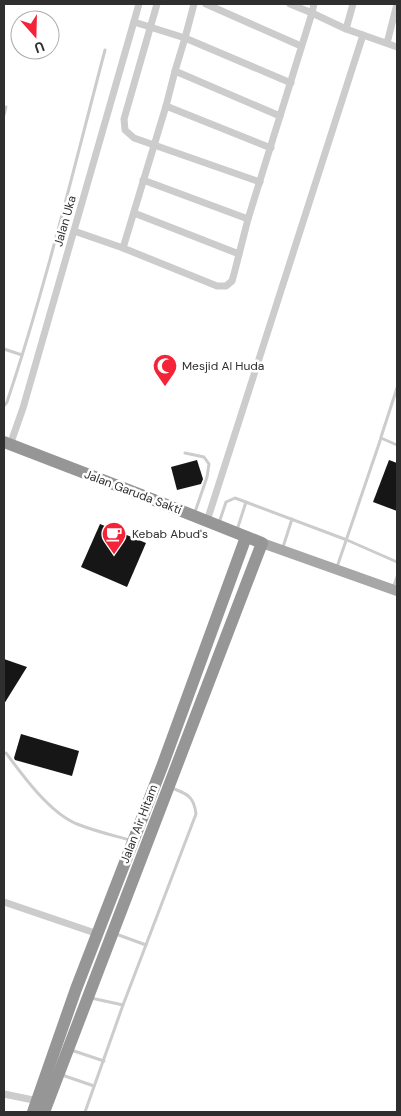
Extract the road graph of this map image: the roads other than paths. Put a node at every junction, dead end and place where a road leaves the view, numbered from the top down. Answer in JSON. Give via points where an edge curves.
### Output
{"nodes":[{"id":1,"x":139,"y":4,"type":"edge"},
{"id":2,"x":157,"y":4,"type":"edge"},
{"id":3,"x":194,"y":4,"type":"edge"},
{"id":4,"x":206,"y":4,"type":"edge"},
{"id":5,"x":290,"y":4,"type":"edge"},
{"id":6,"x":314,"y":4,"type":"edge"},
{"id":7,"x":353,"y":4,"type":"edge"},
{"id":8,"x":397,"y":4,"type":"edge"},
{"id":9,"x":312,"y":13,"type":"junction"},
{"id":10,"x":134,"y":22,"type":"junction"},
{"id":11,"x":150,"y":28,"type":"junction"},
{"id":12,"x":346,"y":29,"type":"junction"},
{"id":13,"x":363,"y":35,"type":"junction"},
{"id":14,"x":185,"y":38,"type":"junction"},
{"id":15,"x":387,"y":43,"type":"junction"},
{"id":16,"x":302,"y":46,"type":"junction"},
{"id":17,"x":397,"y":47,"type":"edge"},
{"id":18,"x":105,"y":50,"type":"dead end"},
{"id":19,"x":175,"y":71,"type":"junction"},
{"id":20,"x":291,"y":83,"type":"junction"},
{"id":21,"x":166,"y":106,"type":"junction"},
{"id":22,"x":6,"y":107,"type":"dead end"},
{"id":23,"x":4,"y":115,"type":"edge"},
{"id":24,"x":280,"y":116,"type":"junction"},
{"id":25,"x":154,"y":145,"type":"junction"},
{"id":26,"x":271,"y":148,"type":"junction"},
{"id":27,"x":143,"y":180,"type":"junction"},
{"id":28,"x":260,"y":182,"type":"junction"},
{"id":29,"x":134,"y":213,"type":"junction"},
{"id":30,"x":248,"y":219,"type":"junction"},
{"id":31,"x":74,"y":232,"type":"junction"},
{"id":32,"x":124,"y":248,"type":"junction"},
{"id":33,"x":238,"y":254,"type":"junction"},
{"id":34,"x":4,"y":349,"type":"edge"},
{"id":35,"x":22,"y":355,"type":"junction"},
{"id":36,"x":397,"y":388,"type":"edge"},
{"id":37,"x":4,"y":406,"type":"edge"},
{"id":38,"x":381,"y":438,"type":"junction"},
{"id":39,"x":7,"y":444,"type":"edge"},
{"id":40,"x":397,"y":445,"type":"edge"},
{"id":41,"x":185,"y":453,"type":"dead end"},
{"id":42,"x":246,"y":502,"type":"junction"},
{"id":43,"x":194,"y":515,"type":"junction"},
{"id":44,"x":292,"y":519,"type":"junction"},
{"id":45,"x":212,"y":523,"type":"junction"},
{"id":46,"x":241,"y":535,"type":"junction"},
{"id":47,"x":347,"y":540,"type":"junction"},
{"id":48,"x":262,"y":542,"type":"junction"},
{"id":49,"x":282,"y":550,"type":"junction"},
{"id":50,"x":397,"y":562,"type":"edge"},
{"id":51,"x":335,"y":570,"type":"junction"},
{"id":52,"x":397,"y":577,"type":"edge"},
{"id":53,"x":395,"y":591,"type":"edge"},
{"id":54,"x":6,"y":753,"type":"dead end"},
{"id":55,"x":169,"y":787,"type":"junction"},
{"id":56,"x":133,"y":841,"type":"junction"},
{"id":57,"x":4,"y":902,"type":"edge"},
{"id":58,"x":113,"y":933,"type":"junction"},
{"id":59,"x":98,"y":934,"type":"junction"},
{"id":60,"x":146,"y":945,"type":"junction"},
{"id":61,"x":88,"y":997,"type":"junction"},
{"id":62,"x":122,"y":1006,"type":"junction"},
{"id":63,"x":69,"y":1050,"type":"junction"},
{"id":64,"x":104,"y":1061,"type":"junction"},
{"id":65,"x":59,"y":1074,"type":"junction"},
{"id":66,"x":94,"y":1086,"type":"junction"},
{"id":67,"x":4,"y":1094,"type":"edge"},
{"id":68,"x":40,"y":1107,"type":"edge"},
{"id":69,"x":85,"y":1112,"type":"edge"}],
"edges":[{"from":1,"to":10,"type":"street","name":"Jalan Uka"},
{"from":2,"to":11,"type":"street"},
{"from":3,"to":14,"type":"street"},
{"from":4,"to":16,"type":"street"},
{"from":5,"to":9,"type":"street"},
{"from":6,"to":9,"type":"street"},
{"from":7,"to":12,"type":"street"},
{"from":8,"to":15,"type":"street"},
{"from":9,"to":12,"type":"street"},
{"from":9,"to":16,"type":"street"},
{"from":10,"to":11,"type":"street"},
{"from":10,"to":31,"type":"street","name":"Jalan Uka"},
{"from":11,"to":14,"type":"street"},
{"from":11,"to":25,"type":"street","via":[[124,126],[134,138]]},
{"from":12,"to":13,"type":"street"},
{"from":13,"to":15,"type":"street"},
{"from":13,"to":45,"type":"street"},
{"from":14,"to":19,"type":"street"},
{"from":14,"to":20,"type":"street"},
{"from":15,"to":17,"type":"street"},
{"from":16,"to":20,"type":"street"},
{"from":18,"to":35,"type":"lane"},
{"from":19,"to":21,"type":"street"},
{"from":19,"to":24,"type":"street"},
{"from":20,"to":24,"type":"street"},
{"from":21,"to":25,"type":"street"},
{"from":21,"to":26,"type":"street"},
{"from":22,"to":23,"type":"lane"},
{"from":24,"to":26,"type":"street"},
{"from":25,"to":27,"type":"street"},
{"from":25,"to":28,"type":"street"},
{"from":26,"to":28,"type":"street"},
{"from":27,"to":29,"type":"street"},
{"from":27,"to":30,"type":"street"},
{"from":28,"to":30,"type":"street"},
{"from":29,"to":32,"type":"street"},
{"from":29,"to":33,"type":"street"},
{"from":30,"to":33,"type":"street"},
{"from":31,"to":32,"type":"street"},
{"from":31,"to":39,"type":"street","name":"Jalan Uka","via":[[23,408]]},
{"from":32,"to":33,"type":"street","via":[[222,288],[232,281]]},
{"from":34,"to":35,"type":"lane"},
{"from":35,"to":37,"type":"lane"},
{"from":36,"to":38,"type":"lane"},
{"from":38,"to":40,"type":"lane"},
{"from":38,"to":47,"type":"lane"},
{"from":39,"to":43,"type":"highway","name":"Jalan Garuda Sakti"},
{"from":41,"to":43,"type":"lane","via":[[204,456],[210,467]]},
{"from":42,"to":44,"type":"lane"},
{"from":42,"to":45,"type":"lane","via":[[235,498],[226,502]]},
{"from":42,"to":46,"type":"lane"},
{"from":43,"to":45,"type":"highway","name":"Jalan Garuda Sakti"},
{"from":44,"to":47,"type":"lane"},
{"from":44,"to":49,"type":"lane"},
{"from":45,"to":46,"type":"highway","name":"Jalan Garuda Sakti"},
{"from":46,"to":48,"type":"highway","name":"Jalan Garuda Sakti"},
{"from":46,"to":56,"type":"highway","name":"Jalan Air Hitam","via":[[163,764]]},
{"from":47,"to":50,"type":"lane"},
{"from":47,"to":51,"type":"lane"},
{"from":48,"to":49,"type":"main road"},
{"from":48,"to":55,"type":"highway","name":"Jalan Air Hitam"},
{"from":49,"to":51,"type":"main road"},
{"from":51,"to":53,"type":"main road"},
{"from":52,"to":53,"type":"lane"},
{"from":54,"to":56,"type":"lane","via":[[26,782],[76,824]]},
{"from":55,"to":58,"type":"highway","name":"Jalan Air Hitam"},
{"from":55,"to":60,"type":"lane","via":[[186,794],[195,804],[196,814]]},
{"from":56,"to":59,"type":"highway","name":"Jalan Air Hitam"},
{"from":57,"to":59,"type":"street"},
{"from":58,"to":60,"type":"lane"},
{"from":58,"to":61,"type":"highway","name":"Jalan Air Hitam"},
{"from":59,"to":68,"type":"highway","name":"Jalan Air Hitam"},
{"from":60,"to":62,"type":"lane"},
{"from":61,"to":62,"type":"lane"},
{"from":61,"to":63,"type":"highway","name":"Jalan Air Hitam"},
{"from":62,"to":64,"type":"lane"},
{"from":63,"to":64,"type":"lane"},
{"from":63,"to":65,"type":"highway","name":"Jalan Air Hitam"},
{"from":64,"to":66,"type":"lane"},
{"from":65,"to":66,"type":"lane"},
{"from":65,"to":68,"type":"highway","name":"Jalan Air Hitam"},
{"from":66,"to":69,"type":"lane"},
{"from":67,"to":68,"type":"street"}]}
